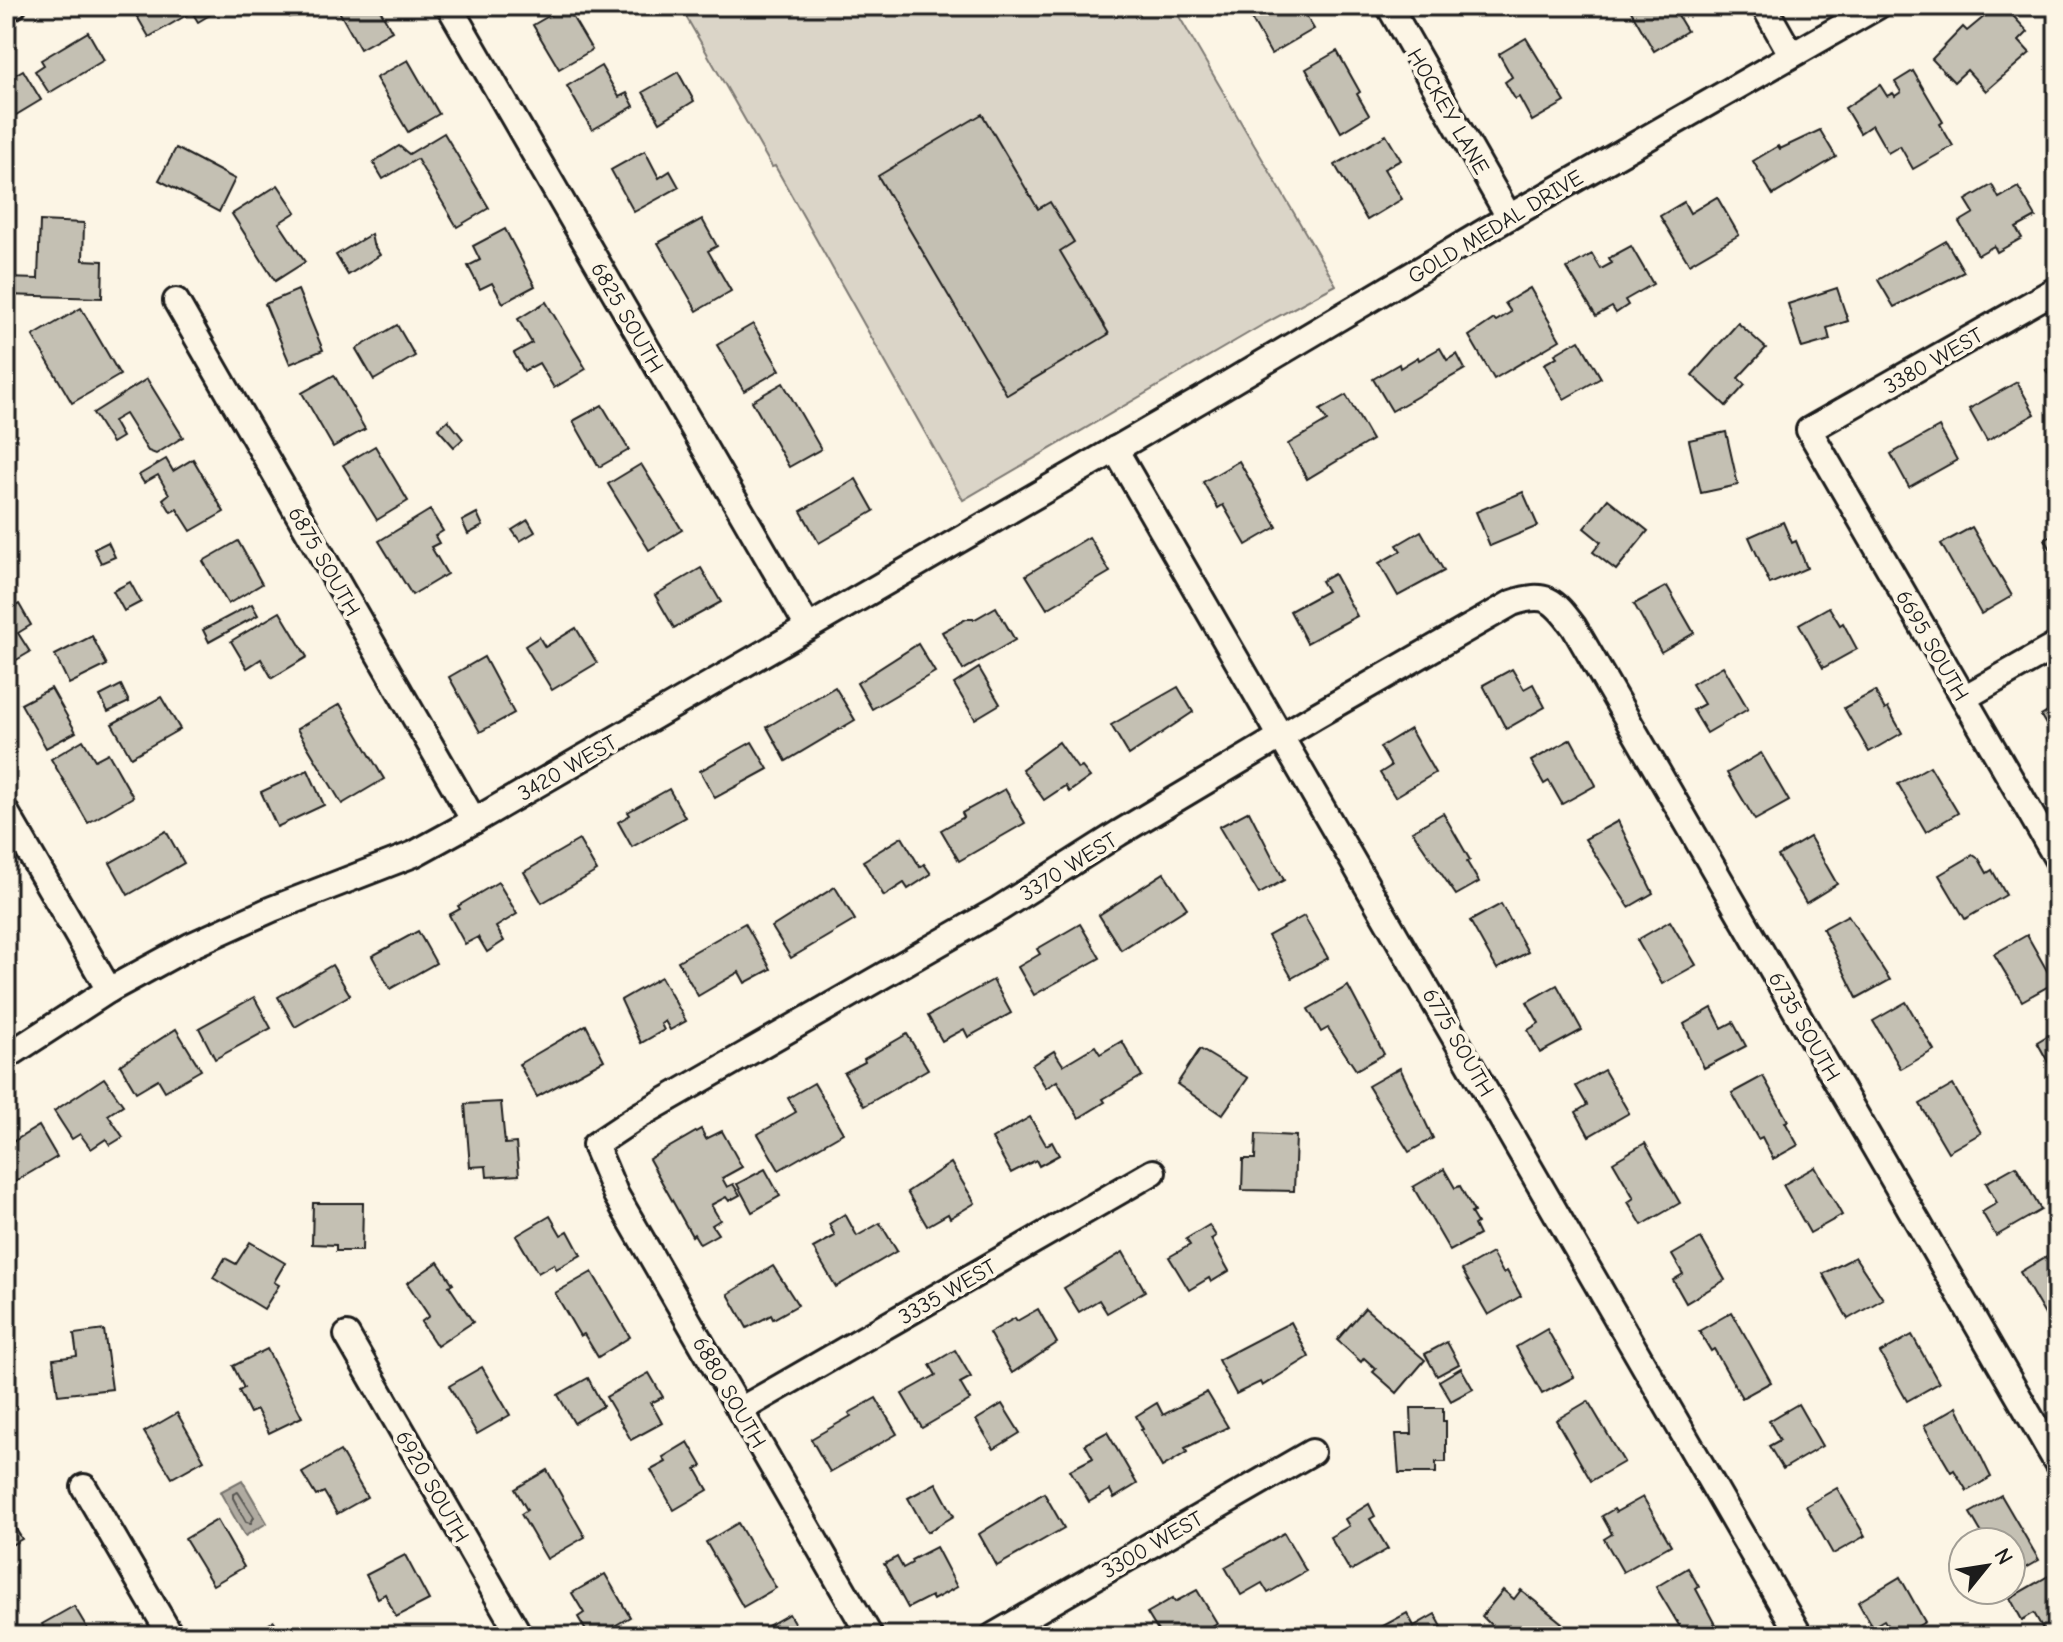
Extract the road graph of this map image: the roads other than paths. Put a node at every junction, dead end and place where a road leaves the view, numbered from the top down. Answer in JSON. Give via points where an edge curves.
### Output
{"nodes":[{"id":1,"x":13,"y":6,"type":"edge"},
{"id":2,"x":449,"y":6,"type":"edge"},
{"id":3,"x":1389,"y":6,"type":"edge"},
{"id":4,"x":1764,"y":6,"type":"edge"},
{"id":5,"x":1878,"y":6,"type":"edge"},
{"id":6,"x":6,"y":10,"type":"edge"},
{"id":7,"x":1791,"y":54,"type":"junction"},
{"id":8,"x":1509,"y":217,"type":"junction"},
{"id":9,"x":2057,"y":289,"type":"edge"},
{"id":10,"x":176,"y":301,"type":"dead end"},
{"id":11,"x":1809,"y":430,"type":"joint"},
{"id":12,"x":1115,"y":449,"type":"junction"},
{"id":13,"x":1544,"y":597,"type":"joint"},
{"id":14,"x":808,"y":627,"type":"junction"},
{"id":15,"x":2057,"y":645,"type":"edge"},
{"id":16,"x":1964,"y":698,"type":"junction"},
{"id":17,"x":1283,"y":737,"type":"junction"},
{"id":18,"x":6,"y":812,"type":"edge"},
{"id":19,"x":474,"y":821,"type":"junction"},
{"id":20,"x":2057,"y":859,"type":"edge"},
{"id":21,"x":109,"y":990,"type":"junction"},
{"id":22,"x":6,"y":1057,"type":"edge"},
{"id":23,"x":595,"y":1145,"type":"joint"},
{"id":24,"x":1153,"y":1172,"type":"dead end"},
{"id":25,"x":347,"y":1335,"type":"dead end"},
{"id":26,"x":740,"y":1410,"type":"junction"},
{"id":27,"x":1312,"y":1452,"type":"dead end"},
{"id":28,"x":2057,"y":1463,"type":"edge"},
{"id":29,"x":84,"y":1487,"type":"dead end"},
{"id":30,"x":171,"y":1636,"type":"edge"},
{"id":31,"x":520,"y":1636,"type":"edge"},
{"id":32,"x":870,"y":1636,"type":"edge"},
{"id":33,"x":993,"y":1636,"type":"edge"},
{"id":34,"x":1800,"y":1636,"type":"edge"}],
"edges":[{"from":1,"to":6,"type":"street"},
{"from":2,"to":14,"type":"street","name":"6825 SOUTH"},
{"from":3,"to":8,"type":"street","name":"HOCKEY LANE"},
{"from":4,"to":7,"type":"street"},
{"from":5,"to":7,"type":"street","name":"GOLD MEDAL DRIVE"},
{"from":7,"to":8,"type":"street","name":"GOLD MEDAL DRIVE"},
{"from":8,"to":12,"type":"street","name":"GOLD MEDAL DRIVE"},
{"from":9,"to":11,"type":"street","name":"3380 WEST"},
{"from":10,"to":19,"type":"street","name":"6875 SOUTH"},
{"from":11,"to":16,"type":"street","name":"6695 SOUTH"},
{"from":12,"to":14,"type":"street","name":"3420 WEST"},
{"from":12,"to":17,"type":"street","name":"6775 SOUTH"},
{"from":13,"to":17,"type":"street","name":"3370 WEST","via":[[1512,603]]},
{"from":13,"to":28,"type":"street","name":"6735 SOUTH","via":[[1574,627]]},
{"from":14,"to":19,"type":"street","name":"3420 WEST"},
{"from":15,"to":16,"type":"street"},
{"from":16,"to":20,"type":"street","name":"6695 SOUTH"},
{"from":17,"to":23,"type":"street","name":"3370 WEST"},
{"from":17,"to":34,"type":"street","name":"6775 SOUTH"},
{"from":18,"to":21,"type":"street"},
{"from":19,"to":21,"type":"street","name":"3420 WEST","via":[[414,854],[190,946]]},
{"from":21,"to":22,"type":"street","name":"3420 WEST"},
{"from":23,"to":26,"type":"street","name":"6880 SOUTH","via":[[616,1195]]},
{"from":24,"to":26,"type":"street","name":"3335 WEST"},
{"from":25,"to":31,"type":"street","name":"6920 SOUTH"},
{"from":26,"to":32,"type":"street","name":"6880 SOUTH"},
{"from":27,"to":33,"type":"street","name":"3300 WEST"},
{"from":29,"to":30,"type":"street"}]}
